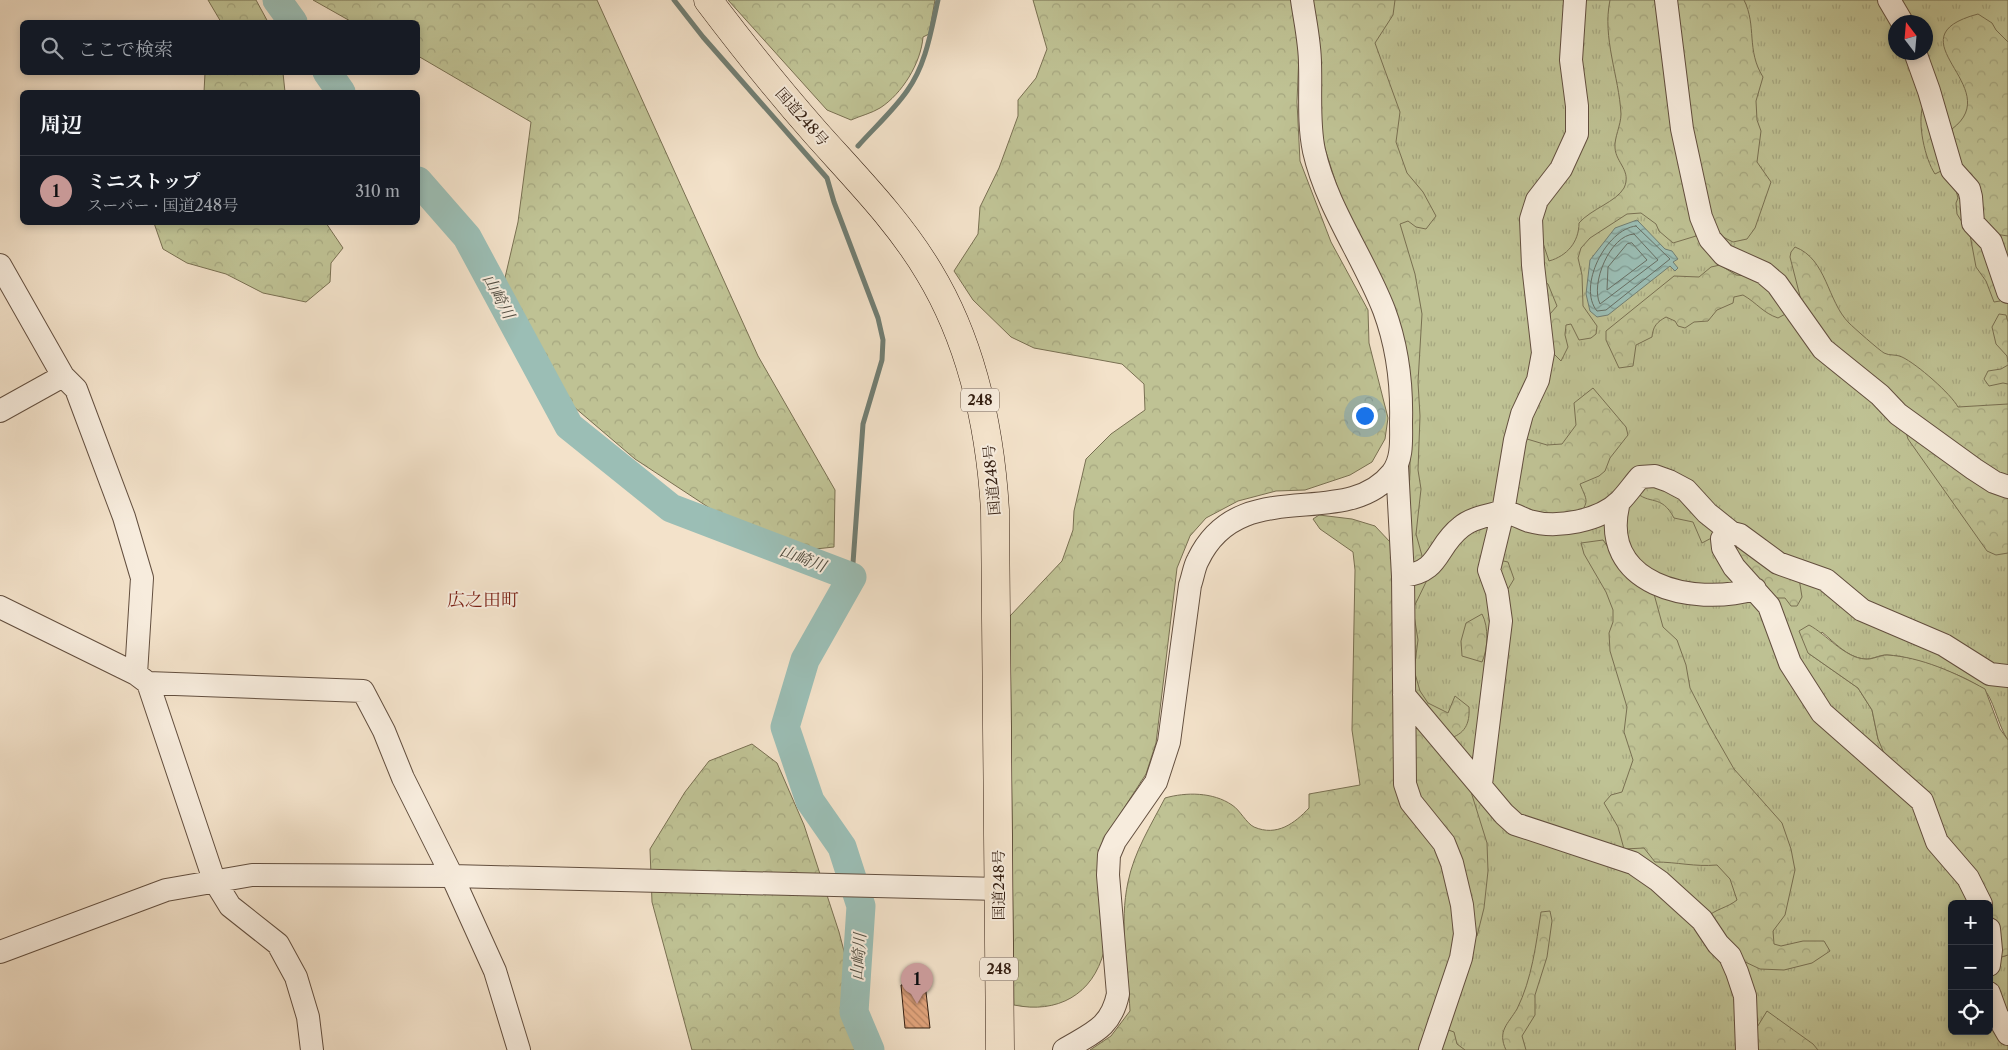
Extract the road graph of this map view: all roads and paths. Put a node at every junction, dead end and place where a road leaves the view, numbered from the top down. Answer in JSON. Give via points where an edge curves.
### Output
{"nodes":[{"id":1,"x":708,"y":0,"type":"edge"},
{"id":2,"x":1302,"y":0,"type":"edge"},
{"id":3,"x":1575,"y":0,"type":"edge"},
{"id":4,"x":1666,"y":0,"type":"edge"},
{"id":5,"x":1889,"y":0,"type":"edge"},
{"id":6,"x":1898,"y":15,"type":"edge"},
{"id":7,"x":1918,"y":60,"type":"edge"},
{"id":8,"x":0,"y":265,"type":"edge"},
{"id":9,"x":2008,"y":292,"type":"edge"},
{"id":10,"x":63,"y":376,"type":"junction"},
{"id":11,"x":0,"y":411,"type":"edge"},
{"id":12,"x":1397,"y":466,"type":"junction"},
{"id":13,"x":2008,"y":487,"type":"edge"},
{"id":14,"x":1619,"y":502,"type":"junction"},
{"id":15,"x":1504,"y":512,"type":"junction"},
{"id":16,"x":1732,"y":533,"type":"junction"},
{"id":17,"x":1403,"y":576,"type":"junction"},
{"id":18,"x":1755,"y":589,"type":"junction"},
{"id":19,"x":0,"y":607,"type":"edge"},
{"id":20,"x":2008,"y":676,"type":"edge"},
{"id":21,"x":142,"y":678,"type":"junction"},
{"id":22,"x":1404,"y":695,"type":"junction"},
{"id":23,"x":1481,"y":784,"type":"junction"},
{"id":24,"x":452,"y":876,"type":"junction"},
{"id":25,"x":214,"y":880,"type":"junction"},
{"id":26,"x":999,"y":889,"type":"junction"},
{"id":27,"x":1979,"y":900,"type":"edge"},
{"id":28,"x":0,"y":952,"type":"edge"},
{"id":29,"x":1993,"y":1004,"type":"edge"},
{"id":30,"x":2008,"y":1034,"type":"edge"},
{"id":31,"x":312,"y":1050,"type":"edge"},
{"id":32,"x":519,"y":1050,"type":"edge"},
{"id":33,"x":1000,"y":1050,"type":"edge"},
{"id":34,"x":1064,"y":1050,"type":"edge"},
{"id":35,"x":1430,"y":1050,"type":"edge"},
{"id":36,"x":1747,"y":1050,"type":"edge"}],
"edges":[{"from":1,"to":26,"type":"highway","name":"国道248号","number":"248","via":[[766,76],[893,220],[930,273],[959,333],[970,365],[988,434],[996,510]]},
{"from":2,"to":12,"type":"street","via":[[1310,61],[1313,140],[1319,171],[1384,310],[1395,351],[1401,408],[1401,446]]},
{"from":3,"to":15,"type":"street","via":[[1571,60],[1578,134],[1561,169],[1537,200],[1531,219],[1542,358],[1538,380],[1522,414],[1515,440]]},
{"from":4,"to":13,"type":"street","via":[[1682,128],[1699,208],[1710,239],[1724,255],[1764,273],[1777,284],[1823,349],[1880,395],[1898,414],[1967,465]]},
{"from":5,"to":6,"type":"street"},
{"from":7,"to":9,"type":"street","via":[[1952,170],[1969,189],[1973,223],[1991,242]]},
{"from":8,"to":10,"type":"street"},
{"from":10,"to":11,"type":"street"},
{"from":10,"to":21,"type":"street","via":[[76,389],[124,517],[142,578]]},
{"from":12,"to":17,"type":"street"},
{"from":12,"to":34,"type":"street","via":[[1384,482],[1365,493],[1332,502],[1278,506],[1254,511],[1234,520],[1210,540],[1197,560],[1190,585],[1169,742],[1163,765],[1156,782],[1115,841],[1109,856],[1118,994],[1114,1011],[1104,1025]]},
{"from":14,"to":15,"type":"street","via":[[1606,511],[1573,522],[1532,522]]},
{"from":14,"to":16,"type":"street","via":[[1640,477],[1655,476],[1686,490]]},
{"from":14,"to":18,"type":"street","via":[[1615,516],[1620,548],[1634,570],[1655,585],[1677,592],[1704,594]]},
{"from":15,"to":17,"type":"street","via":[[1462,526],[1428,569],[1421,574]]},
{"from":15,"to":23,"type":"street","via":[[1489,570],[1497,592],[1501,621]]},
{"from":16,"to":18,"type":"street","via":[[1724,536],[1721,543],[1734,568]]},
{"from":16,"to":20,"type":"street","via":[[1740,535],[1778,563],[1826,580],[1862,610],[1944,645],[1990,674]]},
{"from":17,"to":22,"type":"street"},
{"from":18,"to":27,"type":"street","via":[[1770,606],[1790,662],[1822,713],[1922,801],[1937,842],[1968,878]]},
{"from":19,"to":21,"type":"street"},
{"from":21,"to":24,"type":"street","via":[[363,691],[384,731],[402,778]]},
{"from":21,"to":25,"type":"street"},
{"from":22,"to":23,"type":"street"},
{"from":22,"to":35,"type":"street","via":[[1405,784],[1411,802],[1444,843],[1462,905],[1465,934],[1461,958]]},
{"from":23,"to":36,"type":"street","via":[[1515,824],[1633,863],[1659,881],[1702,920],[1730,956],[1737,972],[1745,996]]},
{"from":24,"to":25,"type":"street","via":[[252,875]]},
{"from":24,"to":26,"type":"street"},
{"from":24,"to":32,"type":"street","via":[[495,971]]},
{"from":25,"to":28,"type":"street","via":[[166,890]]},
{"from":25,"to":31,"type":"street","via":[[230,906],[278,944],[296,977],[308,1017]]},
{"from":26,"to":33,"type":"highway","name":"国道248号","number":"248"},
{"from":29,"to":30,"type":"street"}]}
